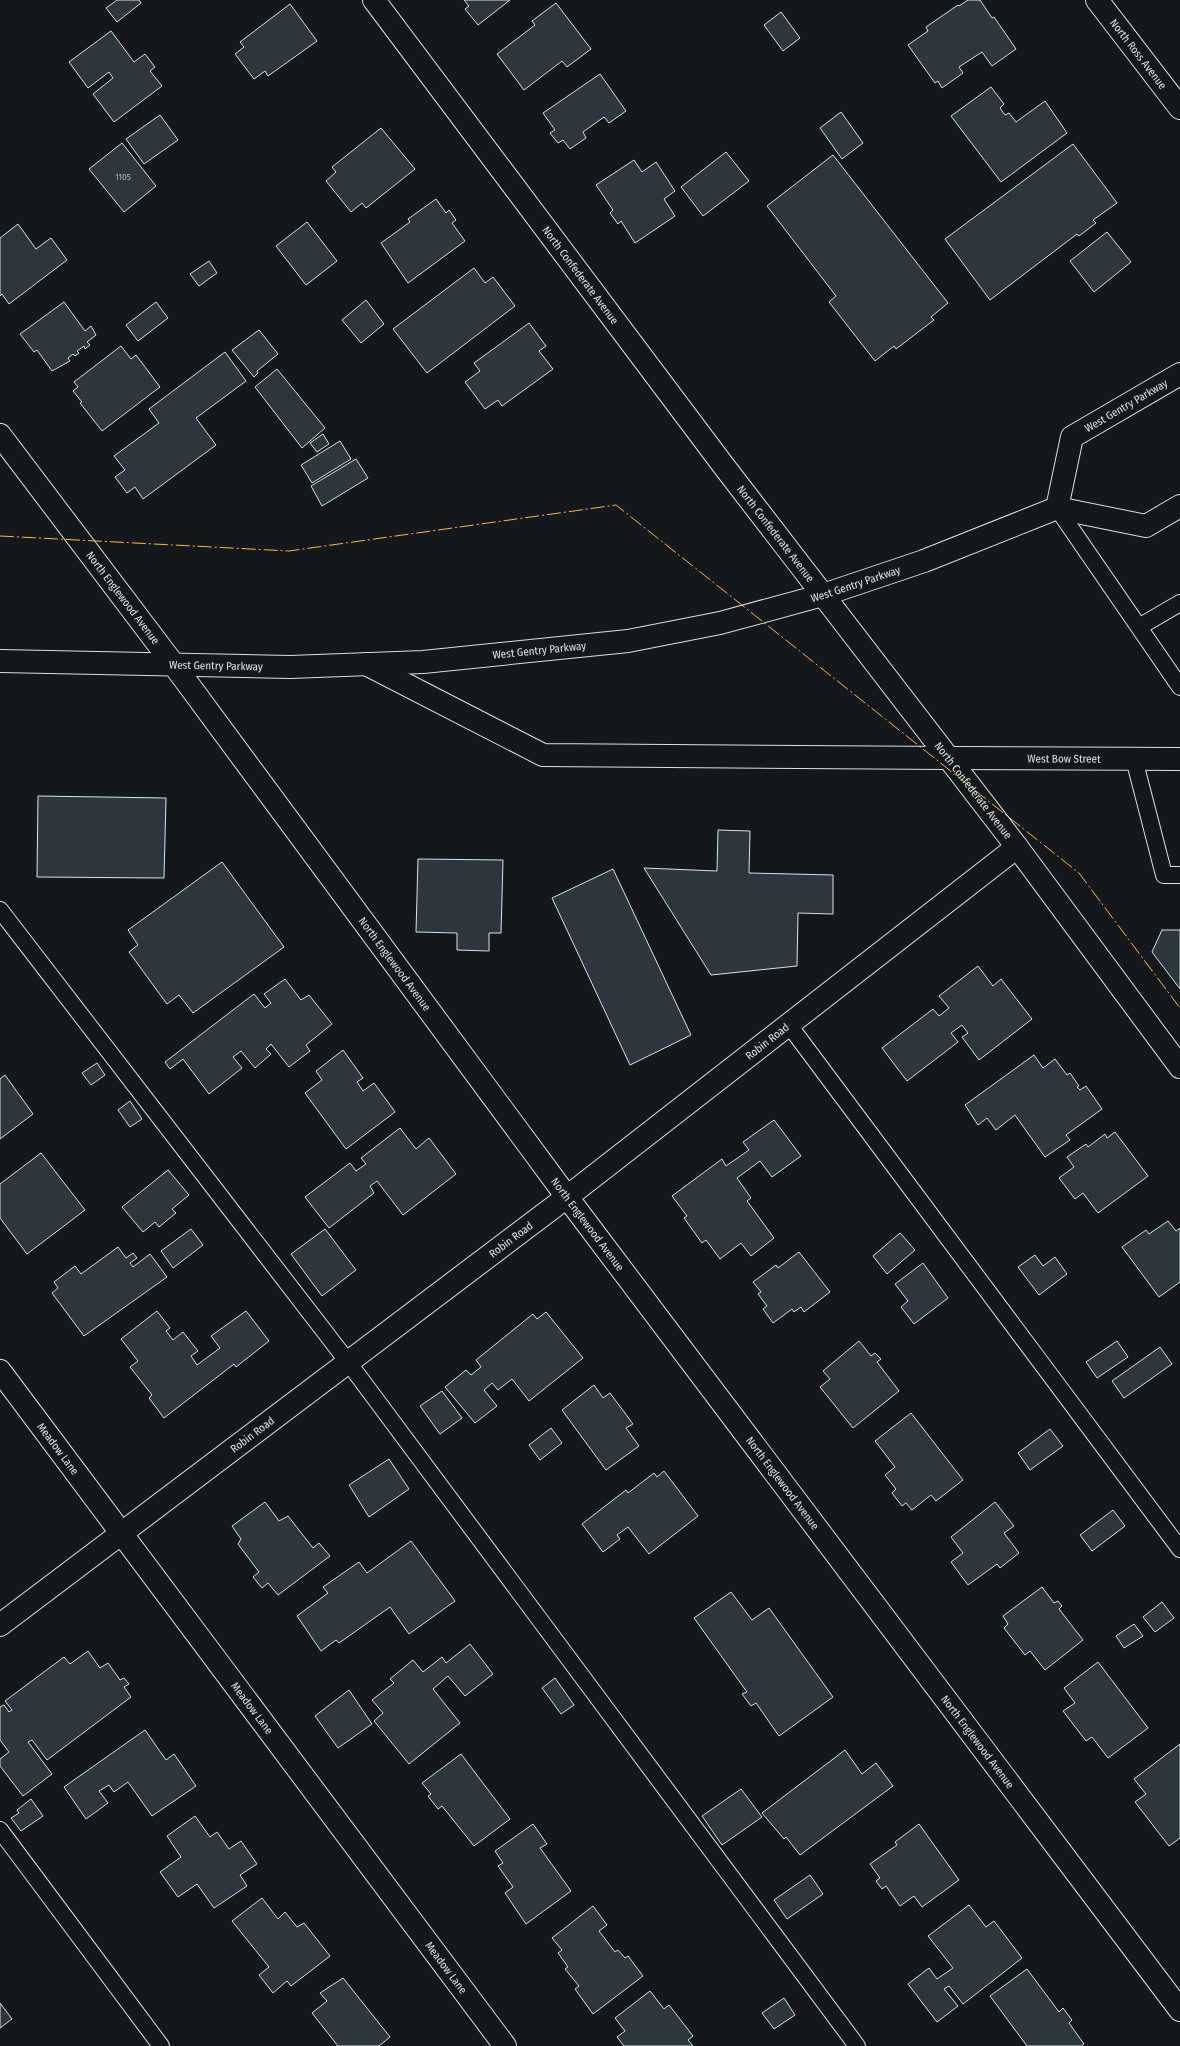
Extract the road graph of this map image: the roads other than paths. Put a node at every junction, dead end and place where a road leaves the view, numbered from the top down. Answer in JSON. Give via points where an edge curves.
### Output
{"nodes":[{"id":1,"x":374,"y":0,"type":"edge"},
{"id":2,"x":1097,"y":0,"type":"edge"},
{"id":3,"x":1180,"y":108,"type":"edge"},
{"id":4,"x":1180,"y":374,"type":"edge"},
{"id":5,"x":0,"y":436,"type":"edge"},
{"id":6,"x":1180,"y":506,"type":"edge"},
{"id":7,"x":1057,"y":508,"type":"junction"},
{"id":8,"x":823,"y":595,"type":"junction"},
{"id":9,"x":1180,"y":603,"type":"edge"},
{"id":10,"x":1139,"y":627,"type":"junction"},
{"id":11,"x":0,"y":661,"type":"edge"},
{"id":12,"x":365,"y":664,"type":"junction"},
{"id":13,"x":174,"y":665,"type":"junction"},
{"id":14,"x":1174,"y":667,"type":"edge"},
{"id":15,"x":1180,"y":687,"type":"edge"},
{"id":16,"x":947,"y":758,"type":"junction"},
{"id":17,"x":1134,"y":759,"type":"junction"},
{"id":18,"x":1180,"y":759,"type":"edge"},
{"id":19,"x":1017,"y":847,"type":"junction"},
{"id":20,"x":1180,"y":875,"type":"edge"},
{"id":21,"x":0,"y":910,"type":"edge"},
{"id":22,"x":789,"y":1025,"type":"junction"},
{"id":23,"x":1180,"y":1067,"type":"edge"},
{"id":24,"x":567,"y":1197,"type":"junction"},
{"id":25,"x":348,"y":1362,"type":"junction"},
{"id":26,"x":0,"y":1371,"type":"edge"},
{"id":27,"x":121,"y":1533,"type":"junction"},
{"id":28,"x":1180,"y":1549,"type":"edge"},
{"id":29,"x":0,"y":1625,"type":"edge"},
{"id":30,"x":0,"y":1830,"type":"edge"},
{"id":31,"x":1180,"y":2010,"type":"edge"},
{"id":32,"x":161,"y":2046,"type":"edge"},
{"id":33,"x":505,"y":2046,"type":"edge"},
{"id":34,"x":857,"y":2046,"type":"edge"}],
"edges":[{"from":1,"to":8,"type":"street","name":"North Confederate Avenue"},
{"from":2,"to":3,"type":"street","name":"North Ross Avenue"},
{"from":4,"to":7,"type":"street","name":"West Gentry Parkway","via":[[1072,437]]},
{"from":5,"to":13,"type":"street","name":"North Englewood Avenue"},
{"from":6,"to":7,"type":"street","via":[[1146,526]]},
{"from":7,"to":8,"type":"street","name":"West Gentry Parkway","via":[[924,561]]},
{"from":7,"to":10,"type":"lane"},
{"from":8,"to":12,"type":"street","name":"West Gentry Parkway","via":[[720,623],[628,641],[423,662]]},
{"from":8,"to":16,"type":"street","name":"North Confederate Avenue"},
{"from":9,"to":10,"type":"lane"},
{"from":10,"to":14,"type":"lane"},
{"from":11,"to":13,"type":"street","name":"West Gentry Parkway"},
{"from":12,"to":13,"type":"street","name":"West Gentry Parkway","via":[[290,667]]},
{"from":12,"to":16,"type":"street","name":"West Bow Street","via":[[543,755]]},
{"from":13,"to":24,"type":"street","name":"North Englewood Avenue"},
{"from":14,"to":15,"type":"lane"},
{"from":16,"to":17,"type":"street","name":"West Bow Street"},
{"from":16,"to":19,"type":"street","name":"North Confederate Avenue"},
{"from":17,"to":18,"type":"street","name":"West Bow Street"},
{"from":17,"to":20,"type":"lane","via":[[1164,875]]},
{"from":19,"to":22,"type":"street","name":"Robin Road"},
{"from":19,"to":23,"type":"street","name":"North Confederate Avenue"},
{"from":21,"to":25,"type":"lane"},
{"from":22,"to":24,"type":"street","name":"Robin Road"},
{"from":22,"to":28,"type":"lane"},
{"from":24,"to":25,"type":"street","name":"Robin Road"},
{"from":24,"to":31,"type":"street","name":"North Englewood Avenue"},
{"from":25,"to":27,"type":"street","name":"Robin Road"},
{"from":25,"to":34,"type":"lane"},
{"from":26,"to":27,"type":"street","name":"Meadow Lane"},
{"from":27,"to":29,"type":"street","name":"Robin Road"},
{"from":27,"to":33,"type":"street","name":"Meadow Lane"},
{"from":30,"to":32,"type":"lane"}]}
